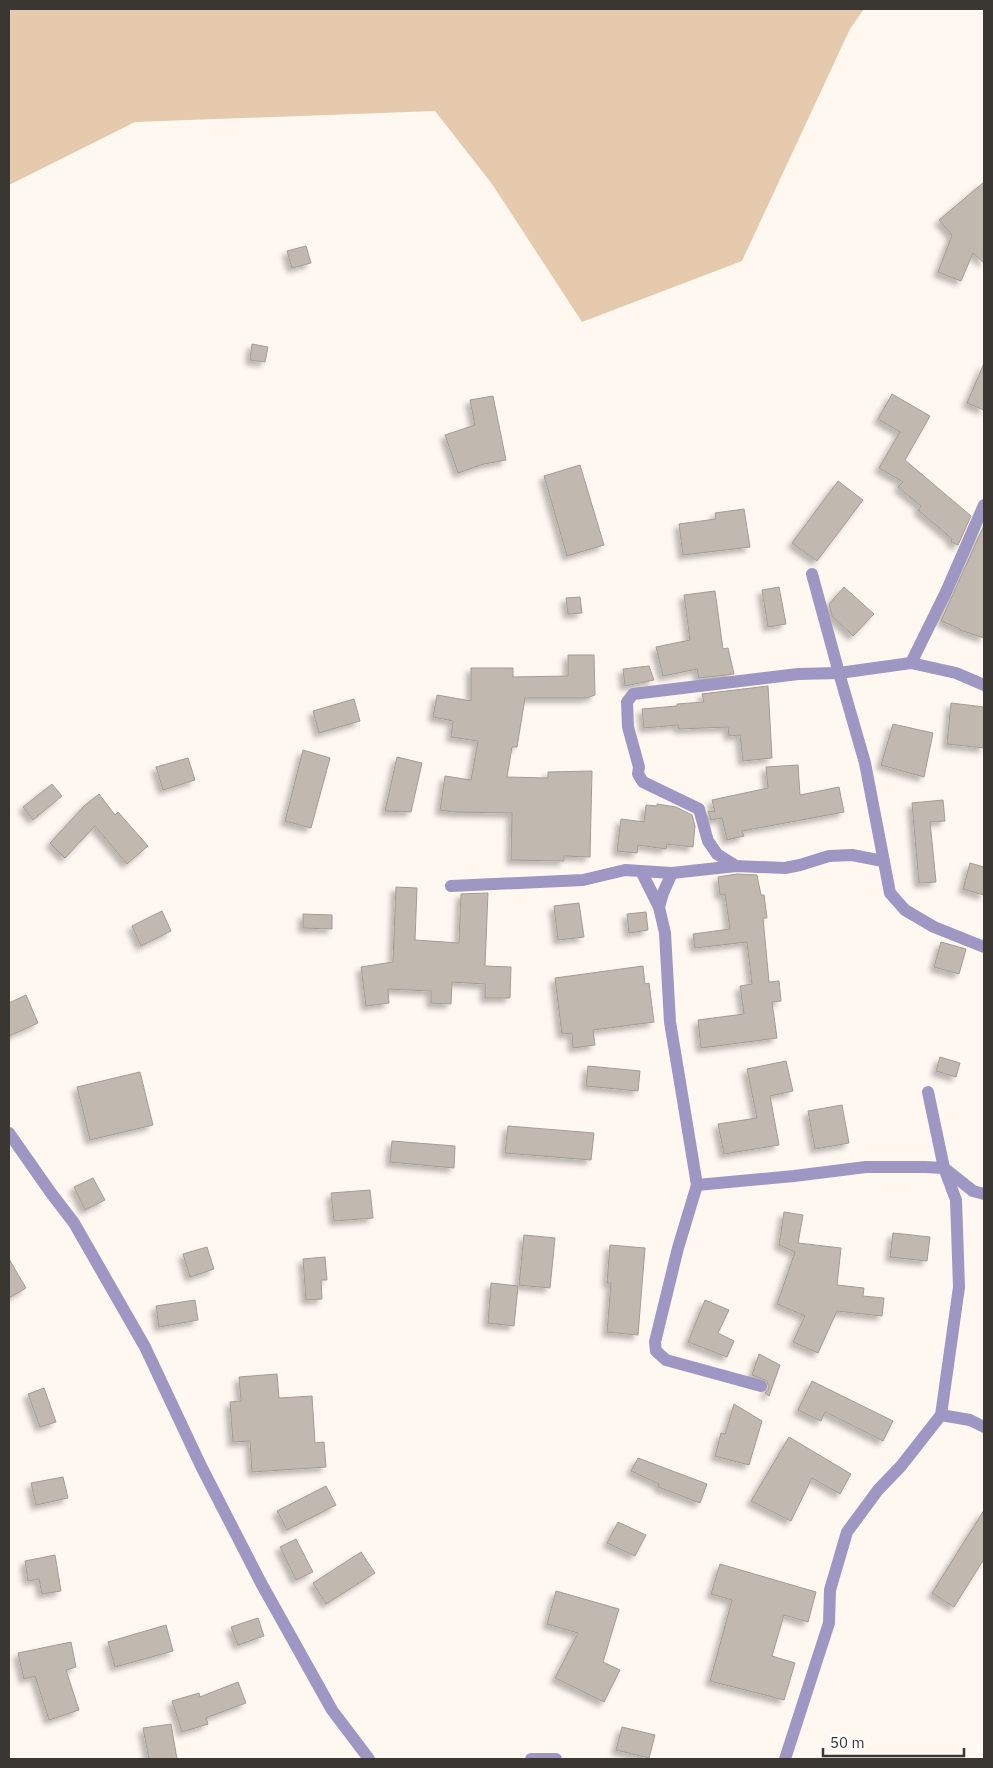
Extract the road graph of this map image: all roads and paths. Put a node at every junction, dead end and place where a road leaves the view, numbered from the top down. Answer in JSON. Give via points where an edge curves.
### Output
{"nodes":[{"id":1,"x":984,"y":505,"type":"edge"},
{"id":2,"x":812,"y":574,"type":"dead end"},
{"id":3,"x":911,"y":663,"type":"junction"},
{"id":4,"x":838,"y":673,"type":"junction"},
{"id":5,"x":984,"y":685,"type":"edge"},
{"id":6,"x":883,"y":861,"type":"junction"},
{"id":7,"x":736,"y":866,"type":"junction"},
{"id":8,"x":641,"y":871,"type":"junction"},
{"id":9,"x":672,"y":873,"type":"junction"},
{"id":10,"x":451,"y":886,"type":"dead end"},
{"id":11,"x":659,"y":907,"type":"junction"},
{"id":12,"x":984,"y":947,"type":"edge"},
{"id":13,"x":928,"y":1092,"type":"dead end"},
{"id":14,"x":9,"y":1134,"type":"edge"},
{"id":15,"x":944,"y":1168,"type":"junction"},
{"id":16,"x":697,"y":1184,"type":"junction"},
{"id":17,"x":984,"y":1194,"type":"edge"},
{"id":18,"x":761,"y":1386,"type":"dead end"},
{"id":19,"x":941,"y":1415,"type":"junction"},
{"id":20,"x":984,"y":1426,"type":"edge"},
{"id":21,"x":369,"y":1759,"type":"edge"},
{"id":22,"x":530,"y":1759,"type":"edge"},
{"id":23,"x":556,"y":1759,"type":"edge"},
{"id":24,"x":785,"y":1759,"type":"edge"}],
"edges":[{"from":1,"to":3,"type":"street"},
{"from":2,"to":4,"type":"street"},
{"from":3,"to":4,"type":"street"},
{"from":3,"to":5,"type":"street","via":[[956,673]]},
{"from":4,"to":6,"type":"street","via":[[866,763]]},
{"from":4,"to":7,"type":"street","via":[[798,674],[633,694],[627,702],[628,727],[638,774],[643,782],[699,809],[708,841],[717,854]]},
{"from":6,"to":7,"type":"street","via":[[852,854],[829,856],[785,868]]},
{"from":6,"to":12,"type":"street","via":[[890,893],[905,910],[934,927]]},
{"from":7,"to":9,"type":"street"},
{"from":8,"to":9,"type":"street"},
{"from":8,"to":10,"type":"street","via":[[625,870],[583,880]]},
{"from":8,"to":11,"type":"street"},
{"from":9,"to":11,"type":"street"},
{"from":11,"to":16,"type":"street","via":[[670,1022]]},
{"from":13,"to":15,"type":"street"},
{"from":14,"to":21,"type":"street","via":[[74,1223],[145,1346],[261,1583],[332,1710]]},
{"from":15,"to":16,"type":"street","via":[[866,1167]]},
{"from":15,"to":17,"type":"street","via":[[973,1191]]},
{"from":15,"to":19,"type":"street","via":[[956,1200],[959,1287]]},
{"from":16,"to":18,"type":"street","via":[[678,1248],[655,1342],[656,1351],[666,1360]]},
{"from":19,"to":20,"type":"street"},
{"from":19,"to":24,"type":"street","via":[[846,1532],[830,1590],[829,1623]]},
{"from":22,"to":23,"type":"street"}]}
